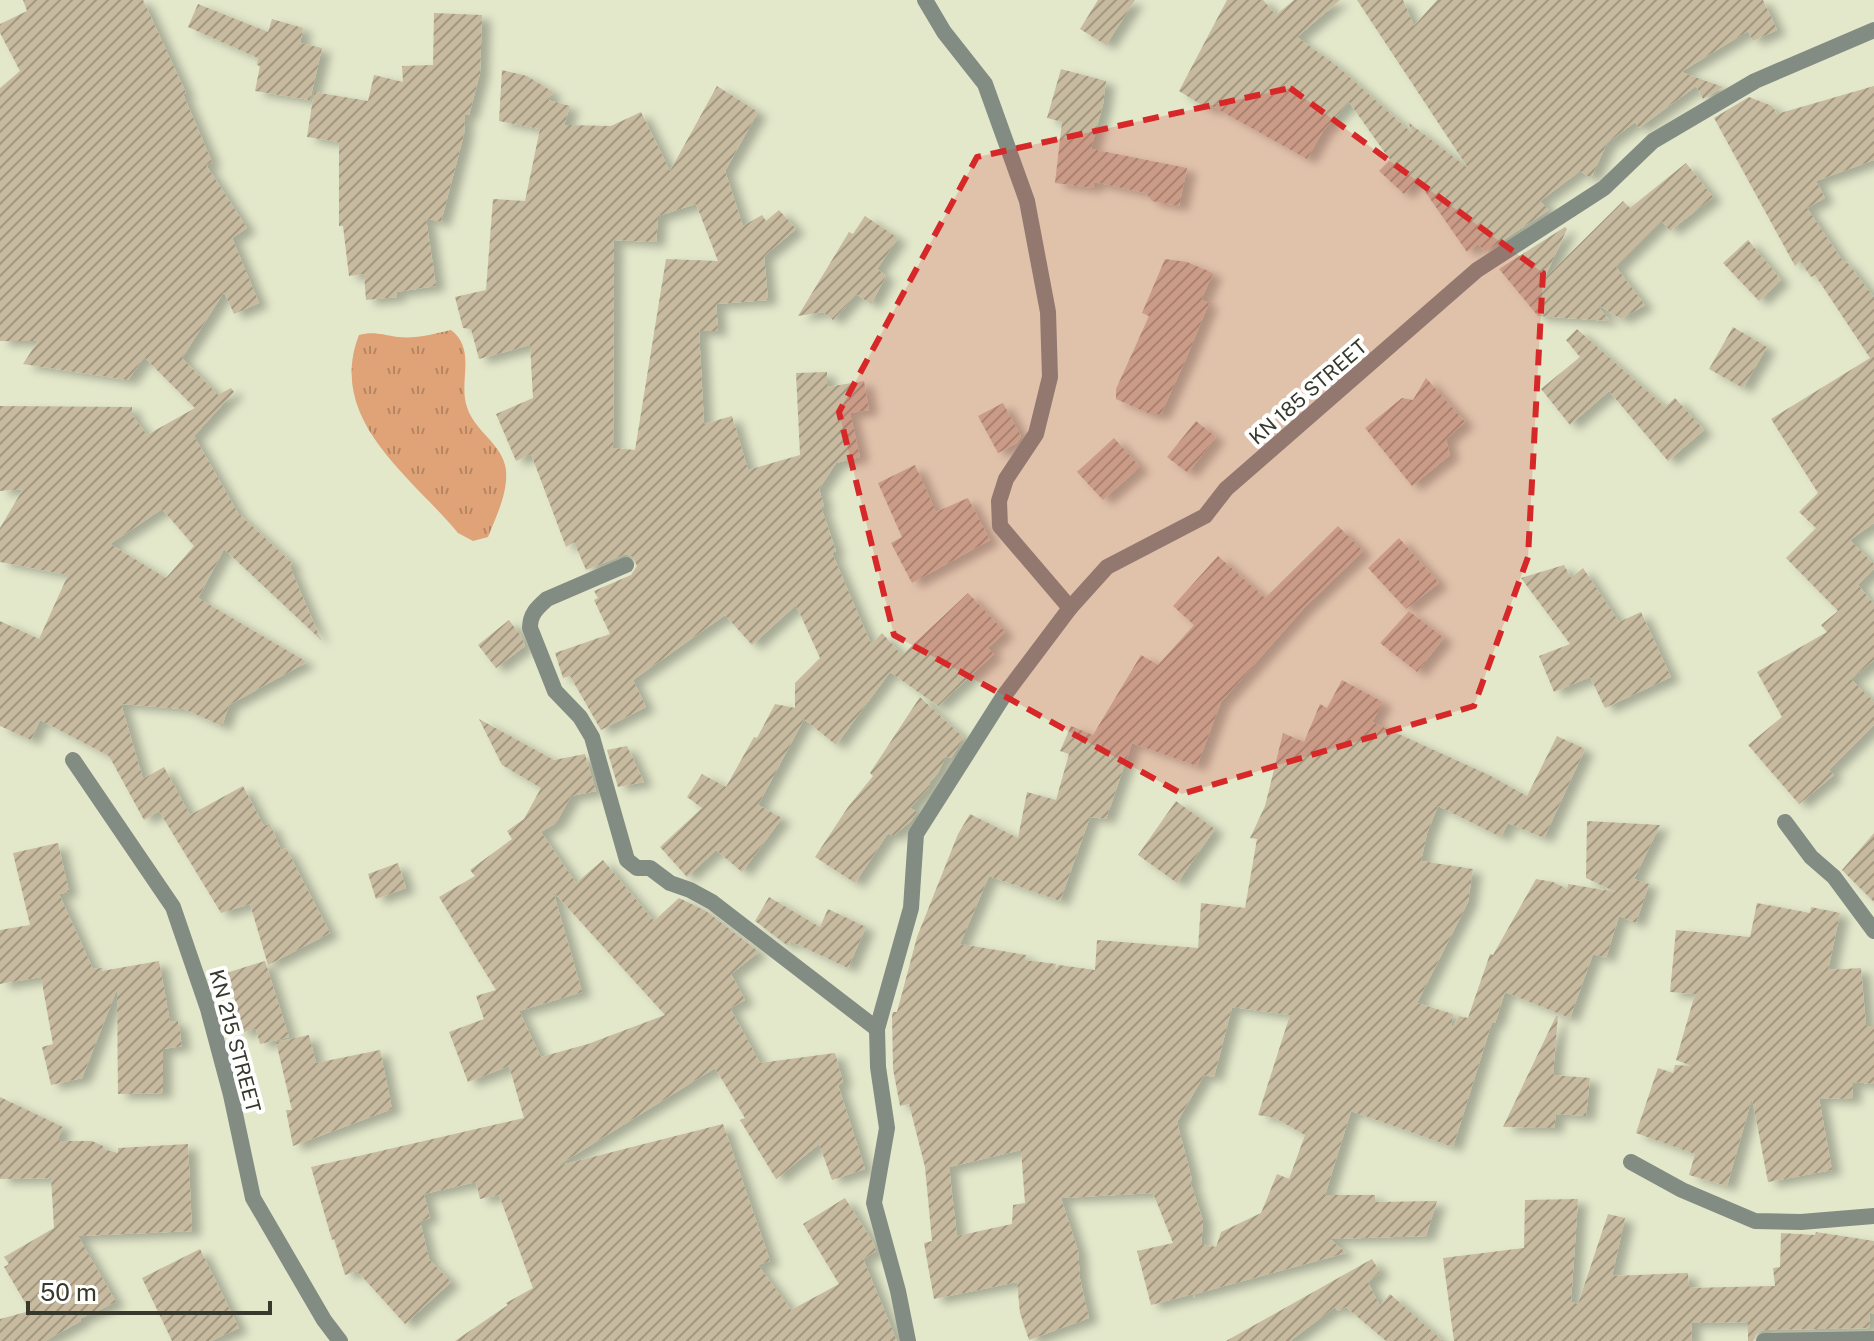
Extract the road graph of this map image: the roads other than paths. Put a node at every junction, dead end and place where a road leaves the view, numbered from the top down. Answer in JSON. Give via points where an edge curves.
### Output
{"nodes":[{"id":1,"x":925,"y":0,"type":"edge"},
{"id":2,"x":1874,"y":30,"type":"edge"},
{"id":3,"x":626,"y":565,"type":"dead end"},
{"id":4,"x":1070,"y":608,"type":"junction"},
{"id":5,"x":73,"y":760,"type":"dead end"},
{"id":6,"x":1785,"y":822,"type":"dead end"},
{"id":7,"x":1874,"y":931,"type":"edge"},
{"id":8,"x":877,"y":1029,"type":"junction"},
{"id":9,"x":1631,"y":1162,"type":"dead end"},
{"id":10,"x":1874,"y":1216,"type":"edge"},
{"id":11,"x":1874,"y":1339,"type":"edge"},
{"id":12,"x":340,"y":1341,"type":"edge"},
{"id":13,"x":908,"y":1341,"type":"edge"},
{"id":14,"x":1764,"y":1341,"type":"edge"}],
"edges":[{"from":1,"to":4,"type":"street","via":[[985,84],[1027,201],[1048,312],[1050,377],[1036,434],[1006,479],[999,501],[1000,526]]},
{"from":2,"to":4,"type":"street","name":"KN 185 STREET","via":[[1755,81],[1653,141],[1604,188],[1477,270],[1226,489],[1205,516],[1107,567]]},
{"from":3,"to":8,"type":"street","via":[[547,599],[536,608],[530,628],[555,691],[592,737],[627,860],[712,902]]},
{"from":4,"to":8,"type":"street","name":"KN 185 STREET","via":[[1003,697],[916,834],[911,908]]},
{"from":5,"to":12,"type":"street","name":"KN 215 STREET","via":[[173,907],[208,1009],[253,1198]]},
{"from":6,"to":7,"type":"street"},
{"from":8,"to":13,"type":"street","name":"KN 185 STREET","via":[[887,1128],[874,1203]]},
{"from":9,"to":10,"type":"street","via":[[1755,1221]]},
{"from":11,"to":14,"type":"street"}]}
